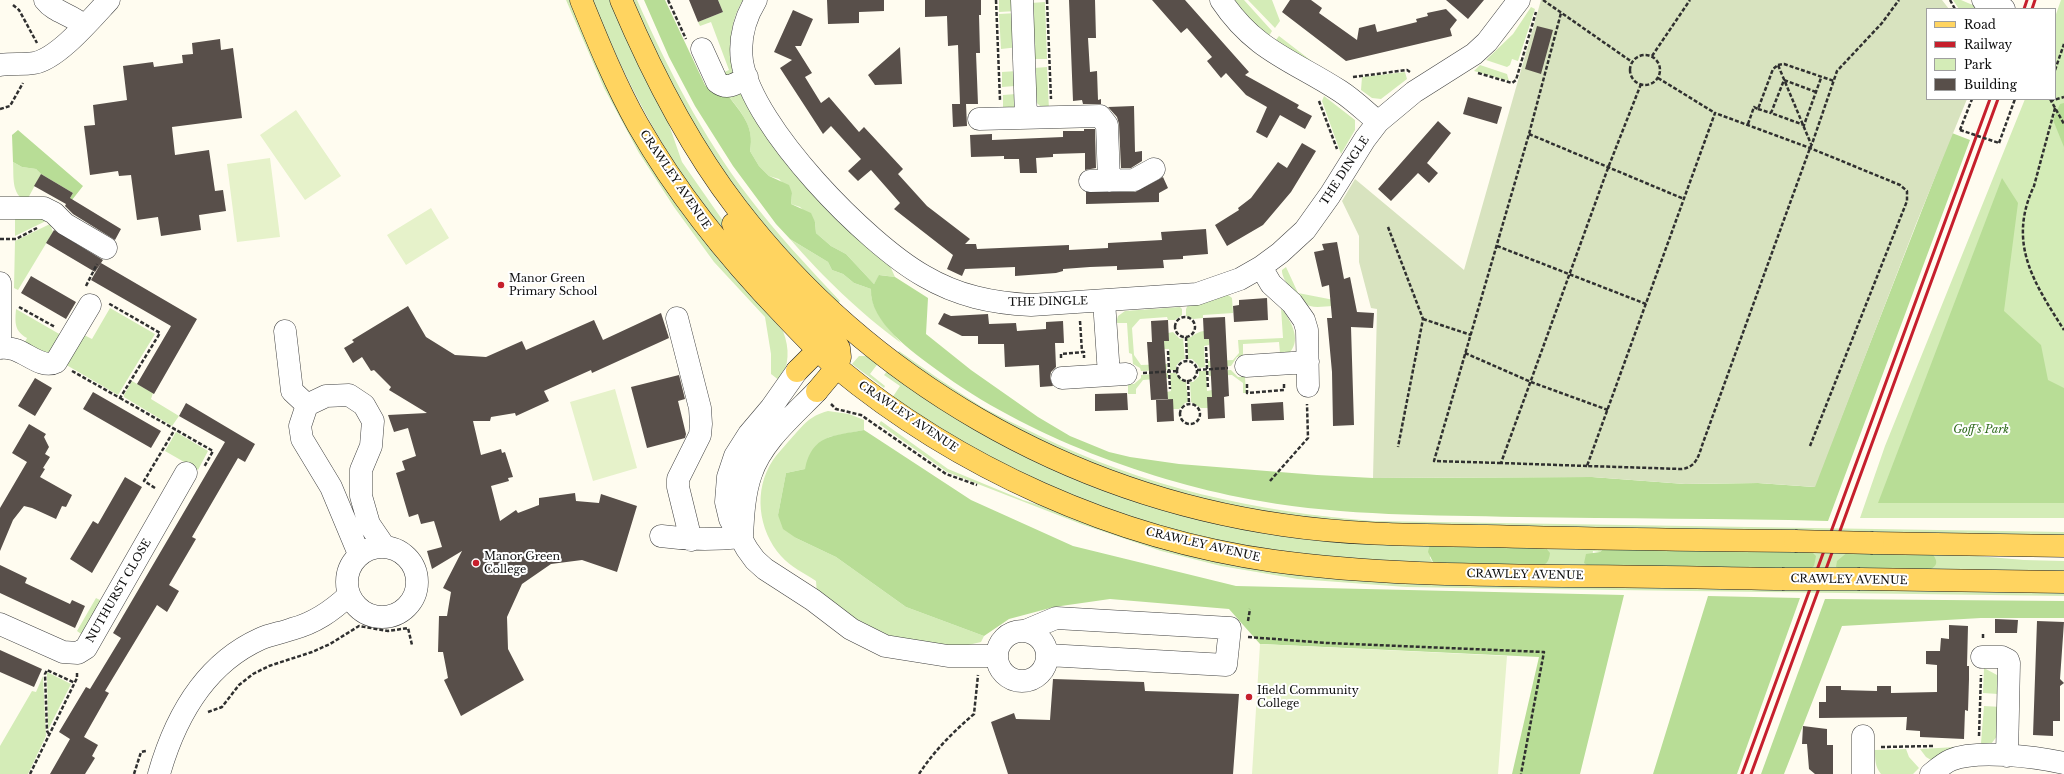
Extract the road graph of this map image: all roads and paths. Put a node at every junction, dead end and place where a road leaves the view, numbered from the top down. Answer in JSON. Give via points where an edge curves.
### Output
{"nodes":[{"id":1,"x":45,"y":0,"type":"edge"},
{"id":2,"x":109,"y":0,"type":"edge"},
{"id":3,"x":581,"y":0,"type":"edge"},
{"id":4,"x":621,"y":0,"type":"edge"},
{"id":5,"x":668,"y":0,"type":"edge"},
{"id":6,"x":756,"y":0,"type":"edge"},
{"id":7,"x":996,"y":0,"type":"edge"},
{"id":8,"x":1022,"y":0,"type":"edge"},
{"id":9,"x":1047,"y":0,"type":"edge"},
{"id":10,"x":1220,"y":0,"type":"edge"},
{"id":11,"x":1543,"y":0,"type":"edge"},
{"id":12,"x":1690,"y":0,"type":"edge"},
{"id":13,"x":1900,"y":0,"type":"edge"},
{"id":14,"x":1983,"y":0,"type":"edge"},
{"id":15,"x":1528,"y":4,"type":"edge"},
{"id":16,"x":13,"y":5,"type":"dead end"},
{"id":17,"x":2002,"y":8,"type":"edge"},
{"id":18,"x":1561,"y":14,"type":"junction"},
{"id":19,"x":84,"y":26,"type":"junction"},
{"id":20,"x":2064,"y":44,"type":"edge"},
{"id":21,"x":702,"y":48,"type":"joint"},
{"id":22,"x":1652,"y":56,"type":"junction"},
{"id":23,"x":39,"y":61,"type":"junction"},
{"id":24,"x":1632,"y":62,"type":"junction"},
{"id":25,"x":0,"y":65,"type":"edge"},
{"id":26,"x":1778,"y":65,"type":"junction"},
{"id":27,"x":2056,"y":67,"type":"edge"},
{"id":28,"x":1470,"y":71,"type":"dead end"},
{"id":29,"x":1414,"y":75,"type":"dead end"},
{"id":30,"x":747,"y":77,"type":"junction"},
{"id":31,"x":1347,"y":77,"type":"dead end"},
{"id":32,"x":1658,"y":78,"type":"junction"},
{"id":33,"x":1821,"y":78,"type":"junction"},
{"id":34,"x":1784,"y":80,"type":"junction"},
{"id":35,"x":1834,"y":81,"type":"junction"},
{"id":36,"x":1641,"y":84,"type":"junction"},
{"id":37,"x":1816,"y":92,"type":"junction"},
{"id":38,"x":1972,"y":100,"type":"edge"},
{"id":39,"x":2015,"y":100,"type":"edge"},
{"id":40,"x":2050,"y":100,"type":"edge"},
{"id":41,"x":2055,"y":108,"type":"junction"},
{"id":42,"x":0,"y":109,"type":"edge"},
{"id":43,"x":1758,"y":109,"type":"junction"},
{"id":44,"x":1715,"y":113,"type":"junction"},
{"id":45,"x":1771,"y":113,"type":"junction"},
{"id":46,"x":1052,"y":116,"type":"junction"},
{"id":47,"x":1026,"y":117,"type":"junction"},
{"id":48,"x":1001,"y":118,"type":"junction"},
{"id":49,"x":979,"y":119,"type":"dead end"},
{"id":50,"x":1378,"y":122,"type":"junction"},
{"id":51,"x":1748,"y":124,"type":"junction"},
{"id":52,"x":2064,"y":124,"type":"edge"},
{"id":53,"x":1804,"y":125,"type":"junction"},
{"id":54,"x":1529,"y":134,"type":"junction"},
{"id":55,"x":688,"y":135,"type":"junction"},
{"id":56,"x":1811,"y":146,"type":"junction"},
{"id":57,"x":1608,"y":168,"type":"junction"},
{"id":58,"x":1154,"y":170,"type":"dead end"},
{"id":59,"x":1684,"y":199,"type":"junction"},
{"id":60,"x":0,"y":208,"type":"edge"},
{"id":61,"x":54,"y":213,"type":"junction"},
{"id":62,"x":1388,"y":227,"type":"dead end"},
{"id":63,"x":0,"y":239,"type":"edge"},
{"id":64,"x":1497,"y":246,"type":"junction"},
{"id":65,"x":106,"y":248,"type":"joint"},
{"id":66,"x":1261,"y":267,"type":"junction"},
{"id":67,"x":1570,"y":275,"type":"junction"},
{"id":68,"x":0,"y":283,"type":"edge"},
{"id":69,"x":0,"y":296,"type":"edge"},
{"id":70,"x":93,"y":298,"type":"junction"},
{"id":71,"x":1104,"y":301,"type":"junction"},
{"id":72,"x":1079,"y":302,"type":"junction"},
{"id":73,"x":1646,"y":304,"type":"junction"},
{"id":74,"x":677,"y":318,"type":"dead end"},
{"id":75,"x":1423,"y":320,"type":"junction"},
{"id":76,"x":794,"y":325,"type":"junction"},
{"id":77,"x":285,"y":330,"type":"dead end"},
{"id":78,"x":2064,"y":330,"type":"edge"},
{"id":79,"x":1471,"y":335,"type":"junction"},
{"id":80,"x":71,"y":336,"type":"junction"},
{"id":81,"x":1186,"y":337,"type":"junction"},
{"id":82,"x":870,"y":345,"type":"junction"},
{"id":83,"x":827,"y":346,"type":"junction"},
{"id":84,"x":0,"y":348,"type":"edge"},
{"id":85,"x":1206,"y":348,"type":"dead end"},
{"id":86,"x":1168,"y":351,"type":"dead end"},
{"id":87,"x":1082,"y":352,"type":"dead end"},
{"id":88,"x":1465,"y":353,"type":"junction"},
{"id":89,"x":1187,"y":361,"type":"junction"},
{"id":90,"x":56,"y":362,"type":"junction"},
{"id":91,"x":1308,"y":362,"type":"junction"},
{"id":92,"x":1246,"y":366,"type":"dead end"},
{"id":93,"x":837,"y":367,"type":"junction"},
{"id":94,"x":797,"y":371,"type":"junction"},
{"id":95,"x":1178,"y":371,"type":"junction"},
{"id":96,"x":1169,"y":372,"type":"junction"},
{"id":97,"x":1125,"y":374,"type":"junction"},
{"id":98,"x":1062,"y":378,"type":"dead end"},
{"id":99,"x":1188,"y":380,"type":"junction"},
{"id":100,"x":1531,"y":382,"type":"junction"},
{"id":101,"x":1308,"y":386,"type":"joint"},
{"id":102,"x":1170,"y":389,"type":"dead end"},
{"id":103,"x":1208,"y":389,"type":"dead end"},
{"id":104,"x":817,"y":391,"type":"joint"},
{"id":105,"x":120,"y":398,"type":"junction"},
{"id":106,"x":1189,"y":404,"type":"junction"},
{"id":107,"x":307,"y":405,"type":"junction"},
{"id":108,"x":830,"y":408,"type":"dead end"},
{"id":109,"x":836,"y":409,"type":"dead end"},
{"id":110,"x":1608,"y":410,"type":"junction"},
{"id":111,"x":175,"y":429,"type":"junction"},
{"id":112,"x":1398,"y":446,"type":"dead end"},
{"id":113,"x":1810,"y":446,"type":"dead end"},
{"id":114,"x":1501,"y":463,"type":"junction"},
{"id":115,"x":1587,"y":466,"type":"junction"},
{"id":116,"x":186,"y":473,"type":"joint"},
{"id":117,"x":1270,"y":481,"type":"dead end"},
{"id":118,"x":158,"y":490,"type":"dead end"},
{"id":119,"x":661,"y":536,"type":"dead end"},
{"id":120,"x":742,"y":537,"type":"junction"},
{"id":121,"x":691,"y":540,"type":"junction"},
{"id":122,"x":384,"y":546,"type":"junction"},
{"id":123,"x":2064,"y":546,"type":"edge"},
{"id":124,"x":359,"y":554,"type":"junction"},
{"id":125,"x":2064,"y":582,"type":"edge"},
{"id":126,"x":349,"y":595,"type":"junction"},
{"id":127,"x":0,"y":624,"type":"edge"},
{"id":128,"x":1025,"y":631,"type":"junction"},
{"id":129,"x":1983,"y":632,"type":"dead end"},
{"id":130,"x":1246,"y":637,"type":"dead end"},
{"id":131,"x":412,"y":645,"type":"dead end"},
{"id":132,"x":78,"y":652,"type":"junction"},
{"id":133,"x":1047,"y":655,"type":"junction"},
{"id":134,"x":988,"y":656,"type":"junction"},
{"id":135,"x":1982,"y":657,"type":"junction"},
{"id":136,"x":75,"y":683,"type":"junction"},
{"id":137,"x":201,"y":714,"type":"dead end"},
{"id":138,"x":49,"y":734,"type":"junction"},
{"id":139,"x":1863,"y":736,"type":"joint"},
{"id":140,"x":1940,"y":746,"type":"dead end"},
{"id":141,"x":167,"y":750,"type":"junction"},
{"id":142,"x":1980,"y":756,"type":"junction"},
{"id":143,"x":2007,"y":756,"type":"junction"},
{"id":144,"x":2064,"y":763,"type":"edge"},
{"id":145,"x":30,"y":774,"type":"edge"},
{"id":146,"x":134,"y":774,"type":"edge"},
{"id":147,"x":159,"y":774,"type":"edge"},
{"id":148,"x":919,"y":774,"type":"edge"},
{"id":149,"x":1521,"y":774,"type":"edge"},
{"id":150,"x":1863,"y":774,"type":"edge"},
{"id":151,"x":1931,"y":774,"type":"edge"}],
"edges":[{"from":1,"to":19,"type":"street","via":[[51,8],[77,19]]},
{"from":2,"to":19,"type":"street"},
{"from":3,"to":76,"type":"main road","name":"CRAWLEY AVENUE","via":[[633,116],[690,207],[732,260]]},
{"from":4,"to":55,"type":"main road"},
{"from":5,"to":21,"type":"path","via":[[692,53]]},
{"from":6,"to":30,"type":"street","name":"THE DINGLE","via":[[742,32],[742,61]]},
{"from":7,"to":48,"type":"path"},
{"from":8,"to":47,"type":"street"},
{"from":9,"to":46,"type":"path"},
{"from":10,"to":50,"type":"street","via":[[1255,39],[1289,63],[1342,92]]},
{"from":11,"to":18,"type":"path"},
{"from":12,"to":22,"type":"path"},
{"from":13,"to":35,"type":"path","via":[[1837,71]]},
{"from":14,"to":17,"type":"street"},
{"from":15,"to":28,"type":"path","via":[[1516,80],[1512,83]]},
{"from":15,"to":50,"type":"street","name":"THE DINGLE","via":[[1474,54],[1414,92]]},
{"from":16,"to":23,"type":"path","via":[[19,10]]},
{"from":18,"to":24,"type":"path"},
{"from":18,"to":54,"type":"path"},
{"from":19,"to":23,"type":"street","via":[[72,38]]},
{"from":20,"to":27,"type":"path"},
{"from":21,"to":30,"type":"street","via":[[716,82],[720,85],[730,86]]},
{"from":22,"to":24,"type":"path","via":[[1642,55]]},
{"from":22,"to":32,"type":"path","via":[[1659,63]]},
{"from":23,"to":25,"type":"street"},
{"from":23,"to":42,"type":"path","via":[[10,106]]},
{"from":24,"to":36,"type":"path","via":[[1633,78]]},
{"from":26,"to":33,"type":"path","via":[[1784,64]]},
{"from":26,"to":34,"type":"path"},
{"from":26,"to":43,"type":"path","via":[[1773,69]]},
{"from":29,"to":31,"type":"path","via":[[1407,70]]},
{"from":30,"to":72,"type":"street","name":"THE DINGLE","via":[[768,120],[818,183],[861,228],[910,268],[940,285],[984,301],[1031,305]]},
{"from":32,"to":36,"type":"path","via":[[1651,84]]},
{"from":32,"to":44,"type":"path"},
{"from":33,"to":35,"type":"path"},
{"from":33,"to":37,"type":"path"},
{"from":34,"to":37,"type":"path"},
{"from":34,"to":45,"type":"path"},
{"from":34,"to":53,"type":"path"},
{"from":35,"to":56,"type":"path"},
{"from":36,"to":57,"type":"path"},
{"from":37,"to":53,"type":"path"},
{"from":38,"to":39,"type":"path","bridge":true,"via":[[1960,130],[1999,143]]},
{"from":40,"to":41,"type":"path"},
{"from":41,"to":52,"type":"path"},
{"from":41,"to":78,"type":"path","via":[[2034,186],[2028,198],[2023,239],[2026,263],[2036,287]]},
{"from":43,"to":45,"type":"path"},
{"from":43,"to":51,"type":"path","via":[[1754,107]]},
{"from":44,"to":51,"type":"path"},
{"from":44,"to":59,"type":"path"},
{"from":45,"to":53,"type":"path"},
{"from":46,"to":47,"type":"street"},
{"from":46,"to":58,"type":"street","via":[[1096,115],[1104,118],[1107,125],[1100,181],[1138,179]]},
{"from":47,"to":48,"type":"street"},
{"from":48,"to":49,"type":"street"},
{"from":50,"to":66,"type":"street","name":"THE DINGLE","via":[[1305,230]]},
{"from":51,"to":56,"type":"path"},
{"from":53,"to":56,"type":"path"},
{"from":54,"to":57,"type":"path"},
{"from":54,"to":64,"type":"path"},
{"from":55,"to":82,"type":"main road","via":[[731,200],[766,244],[828,308]]},
{"from":55,"to":83,"type":"main road","via":[[695,166],[749,248]]},
{"from":56,"to":113,"type":"path","via":[[1900,185],[1906,192],[1907,201]]},
{"from":56,"to":115,"type":"path","via":[[1696,464],[1682,469]]},
{"from":57,"to":59,"type":"path"},
{"from":57,"to":67,"type":"path"},
{"from":59,"to":73,"type":"path"},
{"from":60,"to":61,"type":"street","via":[[34,207]]},
{"from":61,"to":63,"type":"path","via":[[50,221],[16,239]]},
{"from":61,"to":65,"type":"street","via":[[65,224]]},
{"from":62,"to":75,"type":"path"},
{"from":64,"to":67,"type":"path"},
{"from":64,"to":79,"type":"path"},
{"from":65,"to":70,"type":"path"},
{"from":66,"to":71,"type":"street","name":"THE DINGLE","via":[[1240,279],[1197,294]]},
{"from":66,"to":91,"type":"street","via":[[1271,284],[1292,303],[1304,320],[1307,330]]},
{"from":67,"to":73,"type":"path"},
{"from":67,"to":100,"type":"path"},
{"from":68,"to":69,"type":"street"},
{"from":69,"to":80,"type":"path"},
{"from":69,"to":84,"type":"street"},
{"from":70,"to":80,"type":"street"},
{"from":70,"to":105,"type":"path","via":[[160,333]]},
{"from":71,"to":72,"type":"street","name":"THE DINGLE"},
{"from":71,"to":97,"type":"street"},
{"from":72,"to":87,"type":"path"},
{"from":73,"to":110,"type":"path"},
{"from":74,"to":121,"type":"street","via":[[700,408],[700,435],[678,479]]},
{"from":75,"to":79,"type":"path"},
{"from":75,"to":112,"type":"path"},
{"from":76,"to":83,"type":"main road","name":"CRAWLEY AVENUE"},
{"from":76,"to":94,"type":"main road","via":[[802,355]]},
{"from":77,"to":107,"type":"street","via":[[292,391]]},
{"from":79,"to":88,"type":"path"},
{"from":80,"to":90,"type":"street"},
{"from":81,"to":81,"type":"path","via":[[1176,332],[1175,323],[1180,318],[1189,317],[1194,322],[1195,331]]},
{"from":81,"to":89,"type":"path"},
{"from":82,"to":83,"type":"main road","via":[[850,340]]},
{"from":82,"to":123,"type":"main road","bridge":true,"via":[[943,399],[1021,443],[1061,462],[1144,494],[1191,507],[1288,526],[1370,534]]},
{"from":83,"to":93,"type":"main road","name":"CRAWLEY AVENUE"},
{"from":83,"to":94,"type":"main road"},
{"from":84,"to":90,"type":"street","via":[[15,349],[44,364]]},
{"from":85,"to":103,"type":"path"},
{"from":86,"to":96,"type":"path"},
{"from":88,"to":100,"type":"path"},
{"from":88,"to":114,"type":"path","via":[[1434,461]]},
{"from":89,"to":95,"type":"path","via":[[1182,361]]},
{"from":89,"to":99,"type":"path","via":[[1197,366],[1197,374],[1192,380]]},
{"from":90,"to":105,"type":"path"},
{"from":91,"to":92,"type":"street"},
{"from":91,"to":101,"type":"street"},
{"from":93,"to":104,"type":"main road"},
{"from":93,"to":125,"type":"main road","name":"CRAWLEY AVENUE","bridge":true,"via":[[920,428],[975,462],[1059,500],[1127,526],[1179,542],[1272,561],[1363,570],[1479,575]]},
{"from":94,"to":120,"type":"street","via":[[749,434],[735,456],[728,477],[726,502],[730,520]]},
{"from":95,"to":96,"type":"path"},
{"from":95,"to":99,"type":"path","via":[[1178,375]]},
{"from":96,"to":97,"type":"path"},
{"from":96,"to":102,"type":"path"},
{"from":97,"to":98,"type":"street"},
{"from":99,"to":106,"type":"path"},
{"from":100,"to":110,"type":"path"},
{"from":100,"to":114,"type":"path"},
{"from":101,"to":117,"type":"path","via":[[1299,386],[1299,398],[1303,403],[1307,403],[1308,438]]},
{"from":104,"to":120,"type":"street","via":[[776,434],[762,452],[751,473],[745,494]]},
{"from":105,"to":111,"type":"path"},
{"from":106,"to":106,"type":"path","via":[[1194,404],[1199,409],[1200,418],[1195,423],[1186,424],[1181,418],[1180,410],[1185,404]]},
{"from":107,"to":122,"type":"street","via":[[326,396],[349,395],[364,405],[373,421],[371,446],[361,470],[361,496],[369,524]]},
{"from":107,"to":124,"type":"street","via":[[300,426],[302,439],[331,486]]},
{"from":108,"to":109,"type":"path"},
{"from":110,"to":115,"type":"path"},
{"from":111,"to":116,"type":"path","via":[[213,451],[196,479]]},
{"from":111,"to":118,"type":"path","via":[[144,481]]},
{"from":114,"to":115,"type":"path"},
{"from":116,"to":132,"type":"street","name":"NUTHURST CLOSE","via":[[90,642]]},
{"from":119,"to":121,"type":"street"},
{"from":120,"to":121,"type":"street"},
{"from":120,"to":134,"type":"street","via":[[755,560],[765,569],[813,600],[851,629],[885,646],[948,656]]},
{"from":122,"to":124,"type":"street","via":[[370,548]]},
{"from":122,"to":126,"type":"street","via":[[398,550],[409,558],[416,571],[417,586],[413,599],[404,610],[391,616],[376,617],[363,612],[351,601]]},
{"from":124,"to":126,"type":"street","via":[[348,568],[346,586]]},
{"from":126,"to":141,"type":"street","via":[[320,618],[261,639],[232,654],[214,670],[187,707]]},
{"from":127,"to":132,"type":"street","name":"NUTHURST CLOSE","via":[[63,652]]},
{"from":128,"to":133,"type":"street","via":[[1040,638]]},
{"from":128,"to":133,"type":"street","via":[[1056,618],[1230,628],[1226,665]]},
{"from":128,"to":134,"type":"street","via":[[1013,632]]},
{"from":129,"to":135,"type":"path"},
{"from":130,"to":149,"type":"path","via":[[1544,652]]},
{"from":131,"to":137,"type":"path","via":[[408,628],[388,631],[359,626],[330,644],[252,674],[239,685],[222,707]]},
{"from":132,"to":136,"type":"path"},
{"from":133,"to":134,"type":"street","via":[[1046,664],[1040,674],[1022,682],[1004,675]]},
{"from":134,"to":148,"type":"path","via":[[974,714],[930,757]]},
{"from":135,"to":142,"type":"path"},
{"from":135,"to":143,"type":"street","via":[[2002,657],[2009,663]]},
{"from":136,"to":138,"type":"path"},
{"from":136,"to":138,"type":"path","via":[[47,670],[45,674]]},
{"from":138,"to":145,"type":"path"},
{"from":139,"to":140,"type":"path","via":[[1878,736],[1878,747]]},
{"from":139,"to":150,"type":"street"},
{"from":141,"to":146,"type":"path","via":[[159,748],[141,752]]},
{"from":141,"to":147,"type":"street"},
{"from":142,"to":143,"type":"street"},
{"from":142,"to":151,"type":"street","via":[[1951,760]]},
{"from":143,"to":144,"type":"street"}]}
